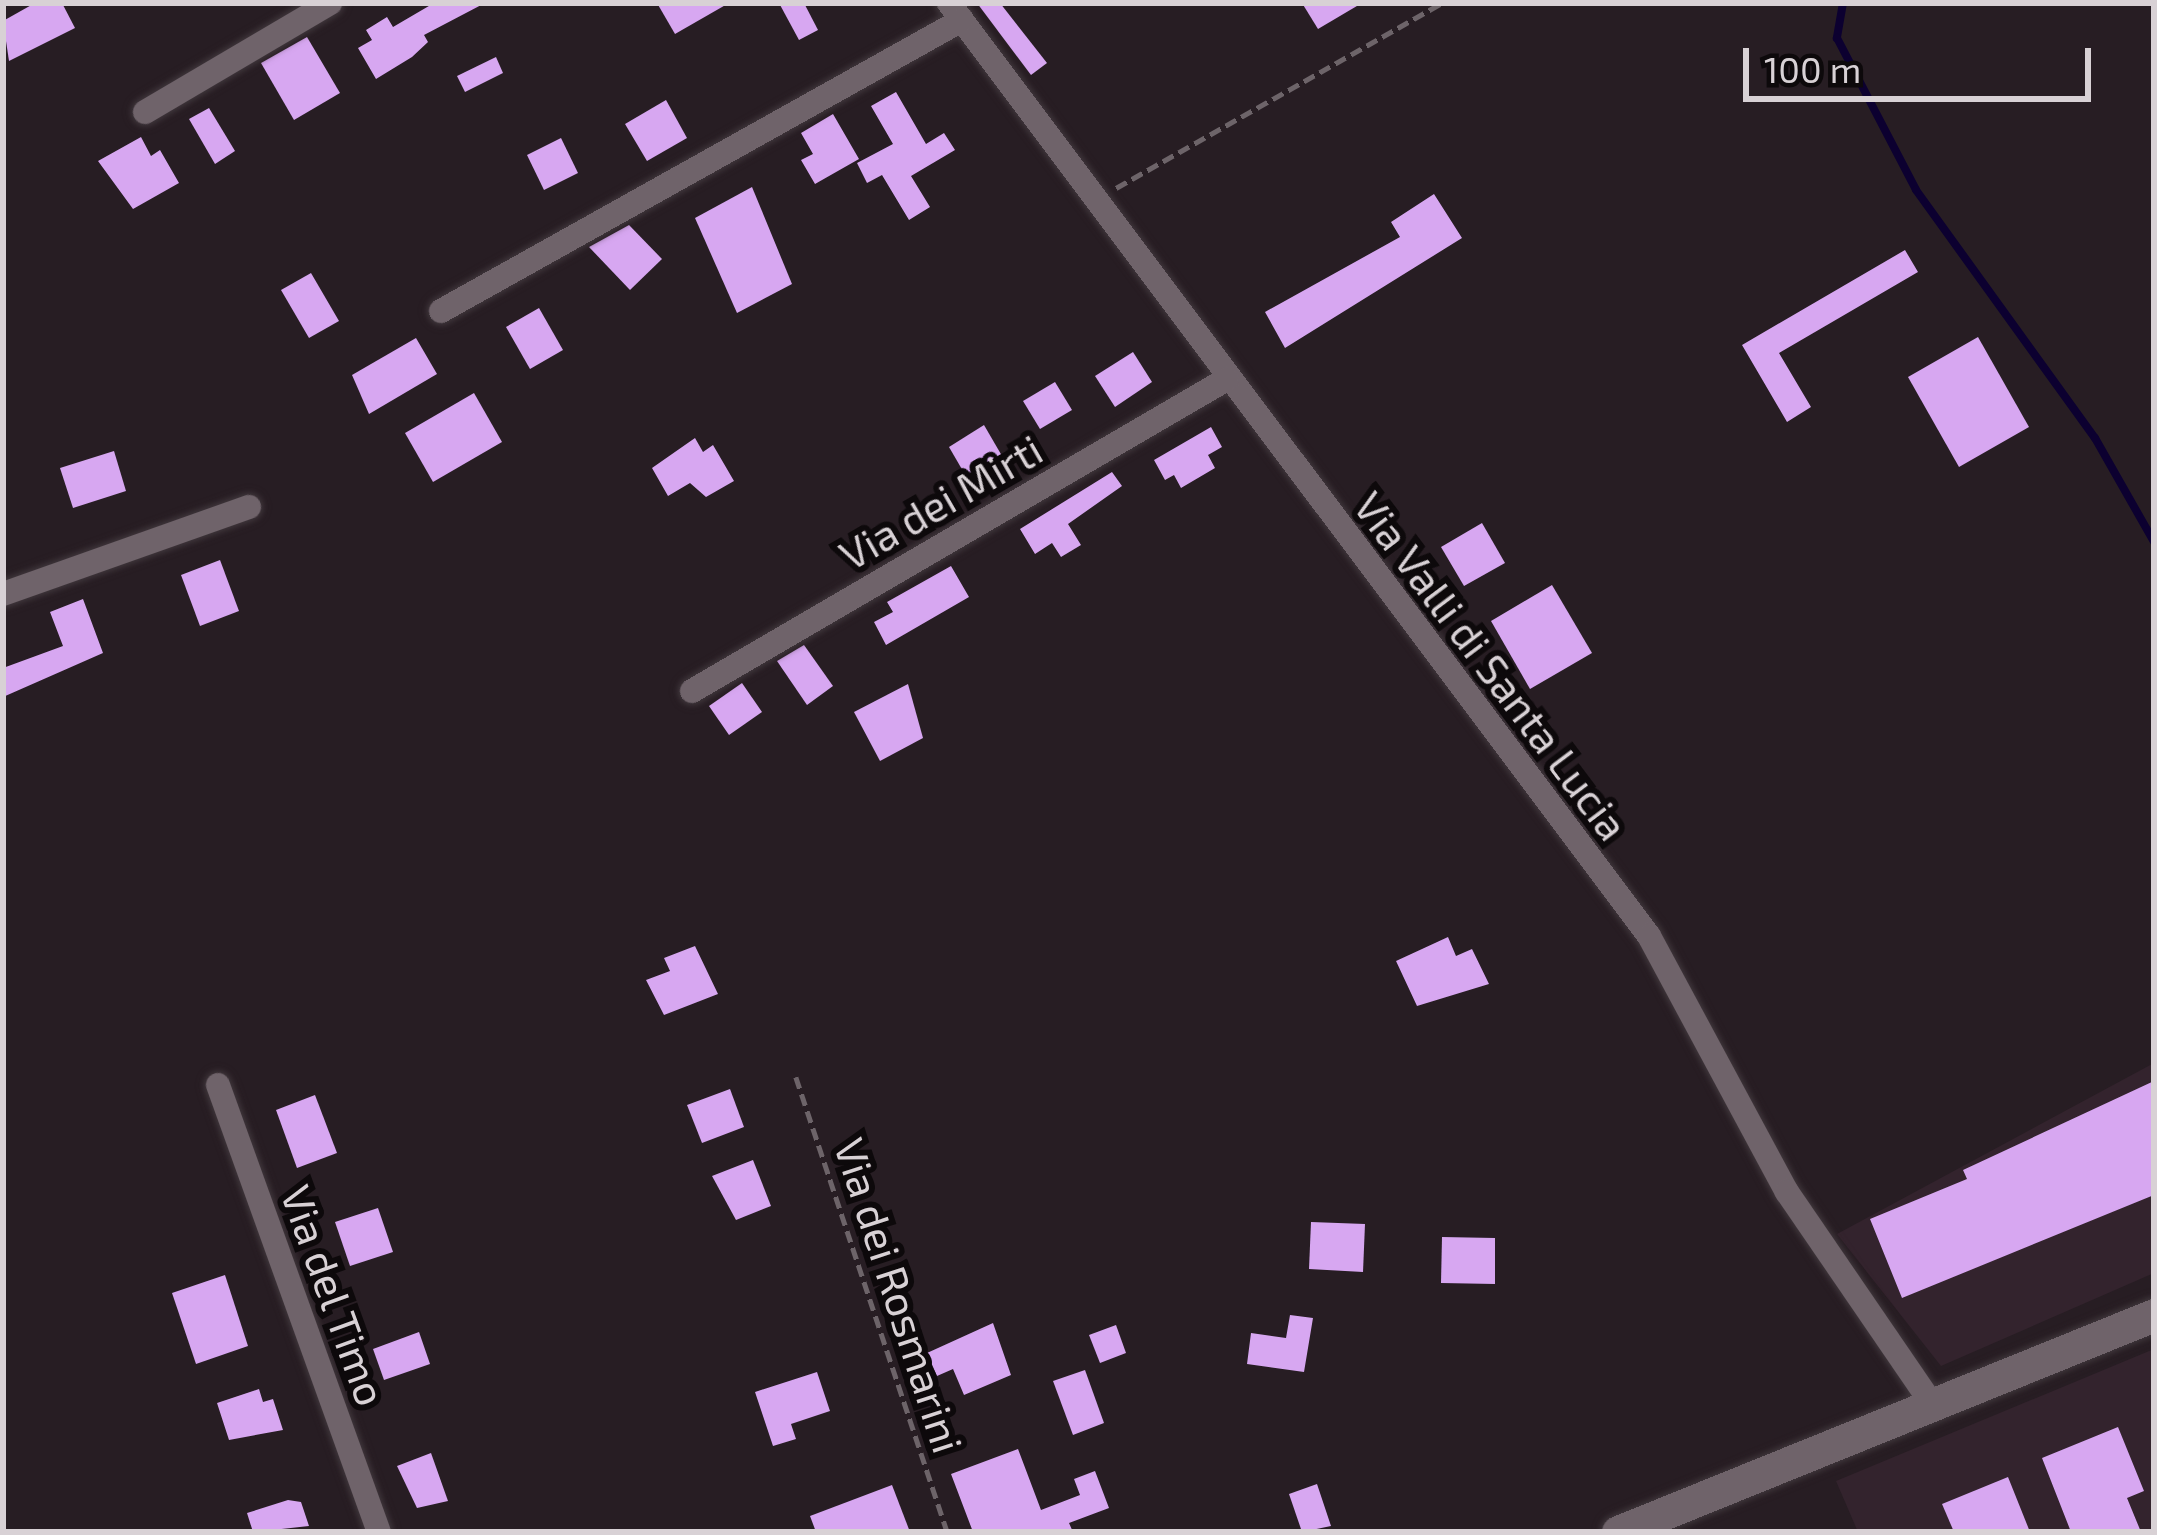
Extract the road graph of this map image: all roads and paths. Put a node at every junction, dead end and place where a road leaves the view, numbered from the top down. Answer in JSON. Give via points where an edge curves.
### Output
{"nodes":[{"id":1,"x":329,"y":3,"type":"edge"},
{"id":2,"x":1441,"y":3,"type":"edge"},
{"id":3,"x":955,"y":11,"type":"edge"},
{"id":4,"x":145,"y":112,"type":"dead end"},
{"id":5,"x":1095,"y":200,"type":"junction"},
{"id":6,"x":441,"y":311,"type":"dead end"},
{"id":7,"x":1227,"y":379,"type":"junction"},
{"id":8,"x":249,"y":507,"type":"dead end"},
{"id":9,"x":3,"y":594,"type":"edge"},
{"id":10,"x":692,"y":691,"type":"dead end"},
{"id":11,"x":796,"y":1077,"type":"dead end"},
{"id":12,"x":218,"y":1085,"type":"dead end"},
{"id":13,"x":2154,"y":1315,"type":"edge"},
{"id":14,"x":1930,"y":1401,"type":"junction"},
{"id":15,"x":379,"y":1532,"type":"edge"},
{"id":16,"x":947,"y":1532,"type":"edge"},
{"id":17,"x":1618,"y":1532,"type":"edge"}],
"edges":[{"from":1,"to":4,"type":"street"},
{"from":2,"to":5,"type":"path"},
{"from":3,"to":5,"type":"street","name":"Via Valli di Santa Lucia"},
{"from":3,"to":6,"type":"street"},
{"from":5,"to":7,"type":"street","name":"Via Valli di Santa Lucia"},
{"from":7,"to":10,"type":"street","name":"Via dei Mirti"},
{"from":7,"to":14,"type":"street","name":"Via Valli di Santa Lucia","via":[[1649,936],[1787,1192]]},
{"from":8,"to":9,"type":"street"},
{"from":11,"to":16,"type":"path","name":"Via dei Rosmarini"},
{"from":12,"to":15,"type":"street","name":"Via del Timo"},
{"from":13,"to":14,"type":"main road"},
{"from":14,"to":17,"type":"main road"}]}
